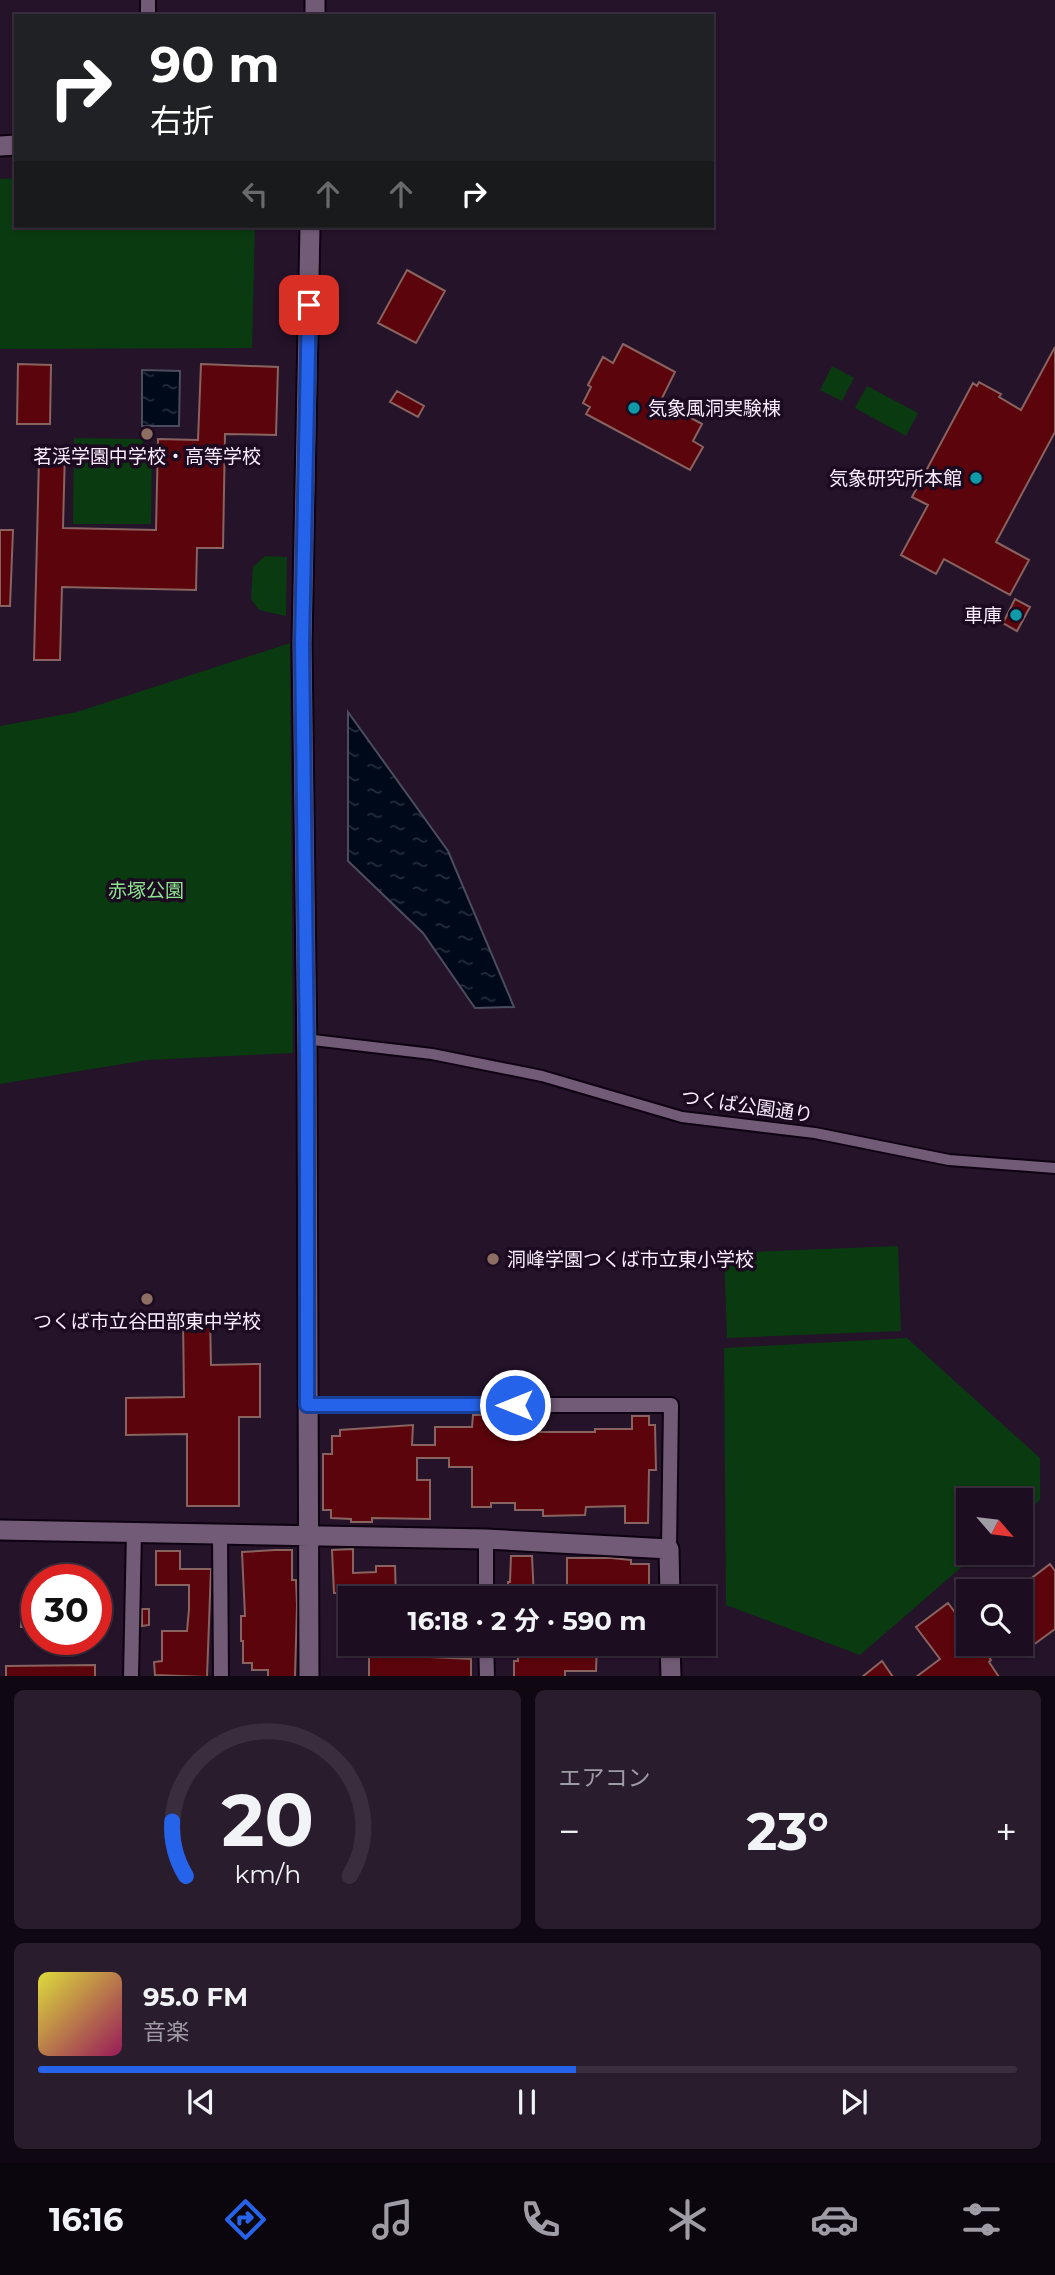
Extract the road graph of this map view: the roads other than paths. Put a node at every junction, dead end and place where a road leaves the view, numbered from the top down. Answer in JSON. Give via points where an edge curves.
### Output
{"nodes":[{"id":1,"x":310,"y":228,"type":"edge"},
{"id":2,"x":313,"y":1040,"type":"dead end"},
{"id":3,"x":1055,"y":1168,"type":"edge"},
{"id":4,"x":307,"y":1405,"type":"junction"},
{"id":5,"x":0,"y":1530,"type":"edge"},
{"id":6,"x":134,"y":1531,"type":"junction"},
{"id":7,"x":220,"y":1533,"type":"junction"},
{"id":8,"x":308,"y":1536,"type":"junction"},
{"id":9,"x":486,"y":1539,"type":"junction"},
{"id":10,"x":669,"y":1549,"type":"junction"},
{"id":11,"x":486,"y":1586,"type":"edge"},
{"id":12,"x":670,"y":1586,"type":"edge"},
{"id":13,"x":486,"y":1656,"type":"edge"},
{"id":14,"x":670,"y":1656,"type":"edge"},
{"id":15,"x":131,"y":1676,"type":"edge"},
{"id":16,"x":221,"y":1676,"type":"edge"},
{"id":17,"x":309,"y":1676,"type":"edge"},
{"id":18,"x":486,"y":1676,"type":"edge"},
{"id":19,"x":670,"y":1676,"type":"edge"}],
"edges":[{"from":1,"to":4,"type":"street","via":[[302,643]]},
{"from":2,"to":3,"type":"street","name":"つくば公園通り","via":[[432,1054],[542,1076],[682,1117],[815,1133],[949,1160]]},
{"from":4,"to":8,"type":"street"},
{"from":4,"to":10,"type":"street","via":[[671,1405]]},
{"from":5,"to":6,"type":"street"},
{"from":6,"to":7,"type":"street"},
{"from":6,"to":15,"type":"street"},
{"from":7,"to":8,"type":"street"},
{"from":7,"to":16,"type":"street"},
{"from":8,"to":9,"type":"street"},
{"from":8,"to":17,"type":"street"},
{"from":9,"to":10,"type":"street"},
{"from":9,"to":11,"type":"street"},
{"from":10,"to":12,"type":"street"},
{"from":13,"to":18,"type":"street"},
{"from":14,"to":19,"type":"street"}]}
